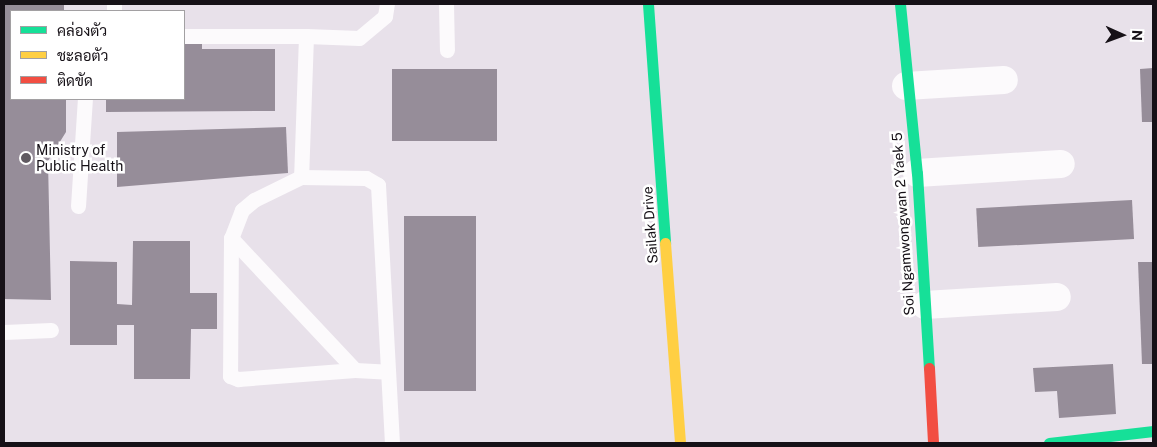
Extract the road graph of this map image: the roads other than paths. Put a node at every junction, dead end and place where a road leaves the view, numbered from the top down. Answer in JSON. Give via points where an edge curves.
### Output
{"nodes":[{"id":1,"x":387,"y":4,"type":"edge"},
{"id":2,"x":446,"y":4,"type":"edge"},
{"id":3,"x":648,"y":4,"type":"edge"},
{"id":4,"x":900,"y":4,"type":"edge"},
{"id":5,"x":185,"y":36,"type":"edge"},
{"id":6,"x":306,"y":36,"type":"junction"},
{"id":7,"x":447,"y":50,"type":"dead end"},
{"id":8,"x":1004,"y":80,"type":"dead end"},
{"id":9,"x":906,"y":86,"type":"junction"},
{"id":10,"x":85,"y":100,"type":"edge"},
{"id":11,"x":1061,"y":164,"type":"dead end"},
{"id":12,"x":917,"y":173,"type":"junction"},
{"id":13,"x":301,"y":177,"type":"junction"},
{"id":14,"x":78,"y":206,"type":"dead end"},
{"id":15,"x":231,"y":238,"type":"junction"},
{"id":16,"x":1057,"y":297,"type":"dead end"},
{"id":17,"x":925,"y":305,"type":"junction"},
{"id":18,"x":51,"y":330,"type":"dead end"},
{"id":19,"x":4,"y":332,"type":"edge"},
{"id":20,"x":355,"y":370,"type":"junction"},
{"id":21,"x":388,"y":372,"type":"junction"},
{"id":22,"x":1153,"y":431,"type":"edge"},
{"id":23,"x":392,"y":443,"type":"edge"},
{"id":24,"x":680,"y":443,"type":"edge"},
{"id":25,"x":933,"y":443,"type":"edge"},
{"id":26,"x":1049,"y":443,"type":"edge"}],
"edges":[{"from":1,"to":6,"type":"lane","via":[[385,16],[359,38]]},
{"from":2,"to":7,"type":"lane"},
{"from":3,"to":24,"type":"street","name":"Sailak Drive"},
{"from":4,"to":9,"type":"street","name":"Soi Ngamwongwan 2 Yaek 5"},
{"from":5,"to":6,"type":"lane"},
{"from":6,"to":13,"type":"lane"},
{"from":8,"to":9,"type":"street"},
{"from":9,"to":12,"type":"street","name":"Soi Ngamwongwan 2 Yaek 5"},
{"from":10,"to":14,"type":"lane"},
{"from":11,"to":12,"type":"street"},
{"from":12,"to":17,"type":"street","name":"Soi Ngamwongwan 2 Yaek 5"},
{"from":13,"to":15,"type":"lane","via":[[254,200],[242,210]]},
{"from":13,"to":21,"type":"lane","via":[[366,178],[378,186]]},
{"from":15,"to":20,"type":"lane"},
{"from":15,"to":20,"type":"lane","via":[[230,376],[238,379]]},
{"from":16,"to":17,"type":"street"},
{"from":17,"to":25,"type":"street","name":"Soi Ngamwongwan 2 Yaek 5"},
{"from":18,"to":19,"type":"lane"},
{"from":20,"to":21,"type":"lane"},
{"from":21,"to":23,"type":"lane"},
{"from":22,"to":26,"type":"street"}]}
